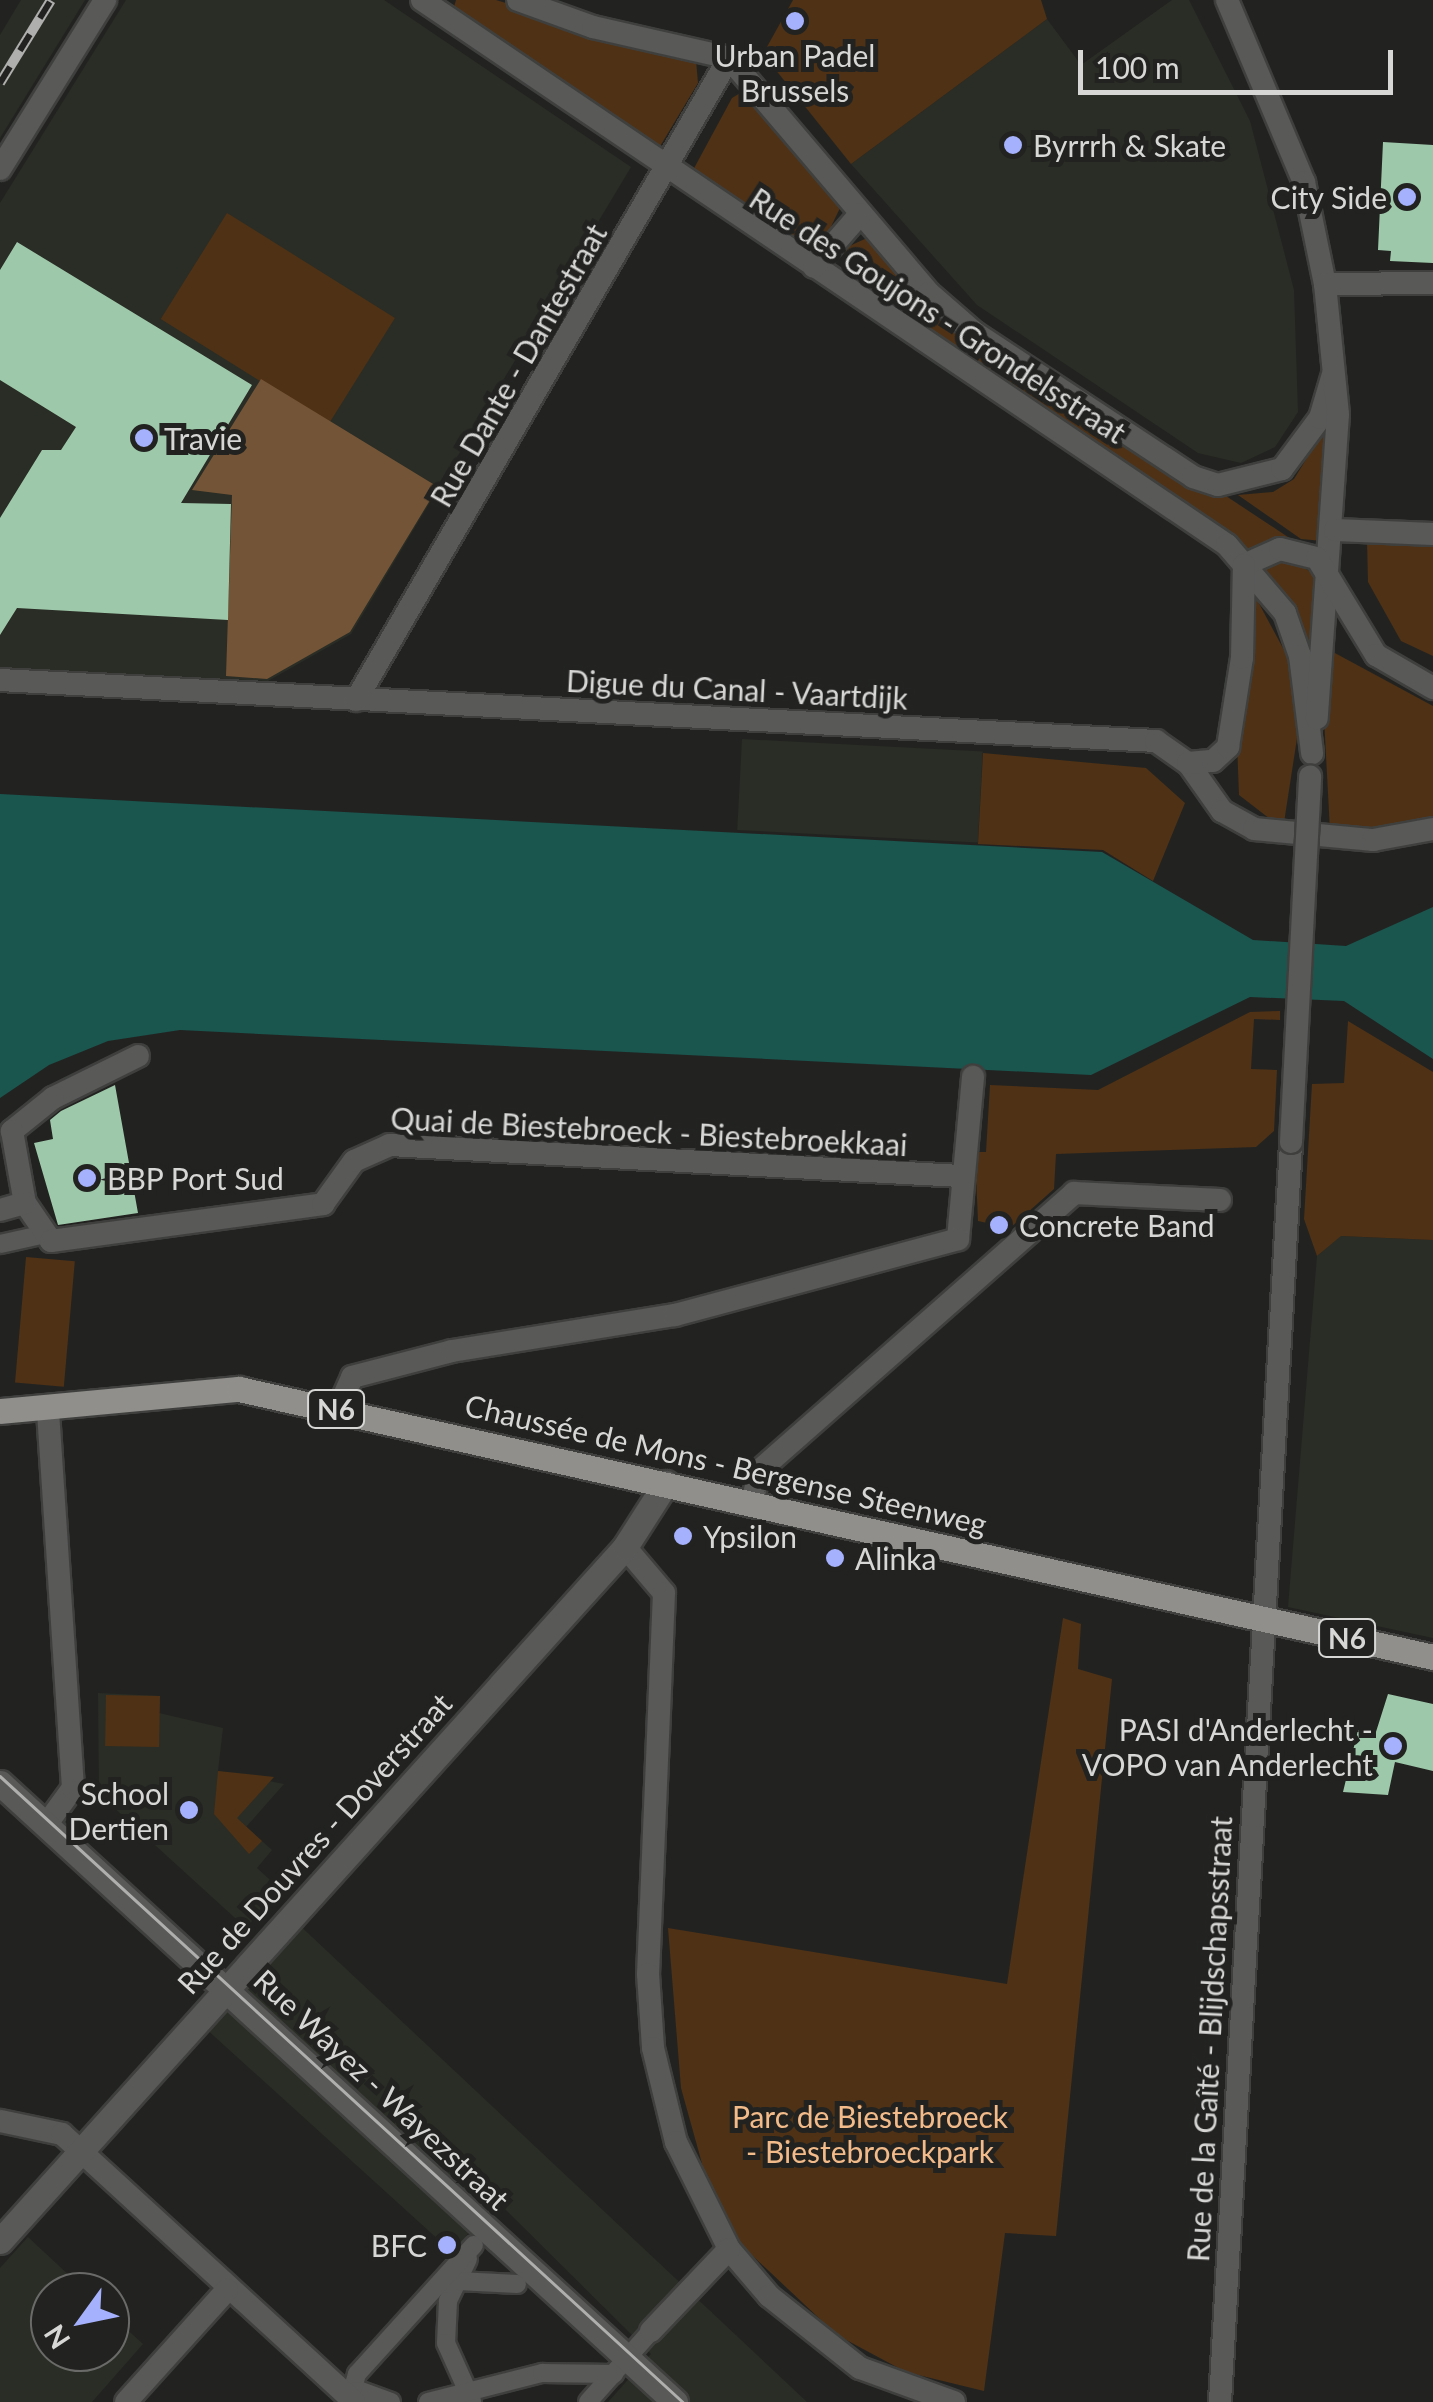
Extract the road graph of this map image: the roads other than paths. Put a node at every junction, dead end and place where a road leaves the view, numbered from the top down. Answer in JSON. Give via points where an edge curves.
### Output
{"nodes":[{"id":1,"x":105,"y":0,"type":"edge"},
{"id":2,"x":518,"y":0,"type":"edge"},
{"id":3,"x":1226,"y":0,"type":"edge"},
{"id":4,"x":425,"y":1,"type":"edge"},
{"id":5,"x":729,"y":58,"type":"junction"},
{"id":6,"x":0,"y":170,"type":"edge"},
{"id":7,"x":664,"y":172,"type":"junction"},
{"id":8,"x":860,"y":214,"type":"junction"},
{"id":9,"x":814,"y":267,"type":"junction"},
{"id":10,"x":1433,"y":283,"type":"edge"},
{"id":11,"x":1325,"y":284,"type":"junction"},
{"id":12,"x":1333,"y":374,"type":"junction"},
{"id":13,"x":1335,"y":530,"type":"junction"},
{"id":14,"x":1433,"y":534,"type":"edge"},
{"id":15,"x":1244,"y":565,"type":"junction"},
{"id":16,"x":1331,"y":570,"type":"junction"},
{"id":17,"x":0,"y":680,"type":"edge"},
{"id":18,"x":1433,"y":688,"type":"edge"},
{"id":19,"x":356,"y":700,"type":"junction"},
{"id":20,"x":1188,"y":762,"type":"junction"},
{"id":21,"x":1311,"y":765,"type":"junction"},
{"id":22,"x":1433,"y":830,"type":"edge"},
{"id":23,"x":138,"y":1056,"type":"dead end"},
{"id":24,"x":973,"y":1077,"type":"dead end"},
{"id":25,"x":6,"y":1145,"type":"edge"},
{"id":26,"x":960,"y":1176,"type":"junction"},
{"id":27,"x":1220,"y":1200,"type":"dead end"},
{"id":28,"x":26,"y":1203,"type":"junction"},
{"id":29,"x":0,"y":1210,"type":"edge"},
{"id":30,"x":41,"y":1235,"type":"junction"},
{"id":31,"x":958,"y":1239,"type":"junction"},
{"id":32,"x":0,"y":1244,"type":"edge"},
{"id":33,"x":993,"y":1265,"type":"junction"},
{"id":34,"x":338,"y":1409,"type":"junction"},
{"id":35,"x":0,"y":1411,"type":"edge"},
{"id":36,"x":48,"y":1411,"type":"junction"},
{"id":37,"x":666,"y":1483,"type":"junction"},
{"id":38,"x":752,"y":1502,"type":"junction"},
{"id":39,"x":625,"y":1547,"type":"junction"},
{"id":40,"x":1260,"y":1619,"type":"junction"},
{"id":41,"x":1433,"y":1657,"type":"edge"},
{"id":42,"x":0,"y":1783,"type":"edge"},
{"id":43,"x":46,"y":1824,"type":"junction"},
{"id":44,"x":225,"y":1990,"type":"junction"},
{"id":45,"x":0,"y":2120,"type":"edge"},
{"id":46,"x":80,"y":2152,"type":"junction"},
{"id":47,"x":0,"y":2240,"type":"edge"},
{"id":48,"x":728,"y":2249,"type":"junction"},
{"id":49,"x":458,"y":2281,"type":"junction"},
{"id":50,"x":516,"y":2284,"type":"dead end"},
{"id":51,"x":227,"y":2290,"type":"junction"},
{"id":52,"x":651,"y":2330,"type":"joint"},
{"id":53,"x":621,"y":2366,"type":"junction"},
{"id":54,"x":472,"y":2397,"type":"edge"},
{"id":55,"x":348,"y":2400,"type":"edge"},
{"id":56,"x":382,"y":2401,"type":"edge"},
{"id":57,"x":126,"y":2402,"type":"edge"},
{"id":58,"x":428,"y":2402,"type":"edge"},
{"id":59,"x":588,"y":2402,"type":"edge"},
{"id":60,"x":676,"y":2402,"type":"edge"},
{"id":61,"x":954,"y":2402,"type":"edge"},
{"id":62,"x":1220,"y":2402,"type":"edge"}],
"edges":[{"from":1,"to":6,"type":"street"},
{"from":2,"to":5,"type":"street","via":[[593,28]]},
{"from":3,"to":11,"type":"street","via":[[1299,166]]},
{"from":4,"to":7,"type":"street","name":"Rue des Goujons - Grondelsstraat"},
{"from":5,"to":7,"type":"street","name":"Rue Dante - Dantestraat"},
{"from":5,"to":8,"type":"street","name":"Rue des Goujons - Grondelsstraat"},
{"from":7,"to":9,"type":"street","name":"Rue des Goujons - Grondelsstraat"},
{"from":7,"to":19,"type":"street","name":"Rue Dante - Dantestraat"},
{"from":8,"to":9,"type":"street"},
{"from":8,"to":12,"type":"street","name":"Rue des Goujons - Grondelsstraat","via":[[975,333],[1193,477],[1218,485],[1282,469],[1304,448]]},
{"from":9,"to":15,"type":"street","name":"Rue des Goujons - Grondelsstraat","via":[[1204,526]]},
{"from":10,"to":11,"type":"street"},
{"from":11,"to":12,"type":"street"},
{"from":12,"to":13,"type":"street"},
{"from":13,"to":14,"type":"street"},
{"from":13,"to":16,"type":"street"},
{"from":15,"to":16,"type":"street","via":[[1280,549],[1302,551]]},
{"from":15,"to":20,"type":"street","via":[[1242,658],[1228,747],[1213,761]]},
{"from":15,"to":21,"type":"street","name":"Rue des Goujons - Grondelsstraat","via":[[1285,614],[1300,656]]},
{"from":16,"to":18,"type":"street","via":[[1376,655]]},
{"from":16,"to":21,"type":"street"},
{"from":17,"to":19,"type":"street","name":"Digue du Canal - Vaartdijk"},
{"from":19,"to":20,"type":"street","name":"Digue du Canal - Vaartdijk","via":[[1156,741]]},
{"from":20,"to":22,"type":"street","name":"Digue du Canal - Vaartdijk","via":[[1222,811],[1254,829],[1373,840]]},
{"from":21,"to":40,"type":"street","name":"Rue de la Gaîté - Blijdschapsstraat","bridge":true},
{"from":23,"to":25,"type":"street","via":[[26,1116]]},
{"from":24,"to":26,"type":"street"},
{"from":25,"to":28,"type":"street"},
{"from":26,"to":30,"type":"street","name":"Quai de Biestebroeck - Biestebroekkaai","via":[[390,1145],[354,1162],[323,1204],[51,1241]]},
{"from":26,"to":31,"type":"street"},
{"from":27,"to":33,"type":"street","via":[[1074,1194]]},
{"from":28,"to":29,"type":"street"},
{"from":28,"to":30,"type":"street"},
{"from":30,"to":32,"type":"street"},
{"from":31,"to":33,"type":"street"},
{"from":31,"to":34,"type":"street","via":[[675,1315],[452,1351],[352,1377]]},
{"from":33,"to":38,"type":"street","via":[[760,1470]]},
{"from":34,"to":36,"type":"main road","name":"Chaussée de Mons - Bergense Steenweg","number":"N6","via":[[240,1389]]},
{"from":34,"to":37,"type":"main road","name":"Chaussée de Mons - Bergense Steenweg","number":"N6"},
{"from":35,"to":36,"type":"main road","name":"Chaussée de Mons - Bergense Steenweg","number":"N6"},
{"from":36,"to":43,"type":"street","via":[[73,1788]]},
{"from":37,"to":38,"type":"main road","name":"Chaussée de Mons - Bergense Steenweg","number":"N6"},
{"from":37,"to":39,"type":"street","name":"Rue de Douvres - Doverstraat","via":[[661,1502]]},
{"from":38,"to":40,"type":"main road","name":"Chaussée de Mons - Bergense Steenweg","number":"N6"},
{"from":39,"to":44,"type":"street","name":"Rue de Douvres - Doverstraat"},
{"from":39,"to":48,"type":"street","via":[[664,1593],[648,1974],[654,2048],[676,2142]]},
{"from":40,"to":41,"type":"main road","name":"Chaussée de Mons - Bergense Steenweg","number":"N6"},
{"from":40,"to":62,"type":"street","name":"Rue de la Gaîté - Blijdschapsstraat"},
{"from":42,"to":43,"type":"street","name":"Rue Wayez - Wayezstraat"},
{"from":43,"to":44,"type":"street","name":"Rue Wayez - Wayezstraat"},
{"from":44,"to":46,"type":"street","name":"Rue de Douvres - Doverstraat"},
{"from":44,"to":53,"type":"street","name":"Rue Wayez - Wayezstraat"},
{"from":45,"to":46,"type":"street","via":[[62,2134]]},
{"from":46,"to":47,"type":"street","name":"Rue de Douvres - Doverstraat"},
{"from":46,"to":51,"type":"street"},
{"from":48,"to":52,"type":"street"},
{"from":48,"to":61,"type":"street","via":[[813,2336],[860,2368]]},
{"from":49,"to":50,"type":"street"},
{"from":49,"to":54,"type":"street","via":[[446,2343]]},
{"from":49,"to":56,"type":"street","via":[[474,2245],[357,2374],[353,2388]]},
{"from":51,"to":55,"type":"street"},
{"from":51,"to":57,"type":"street"},
{"from":52,"to":53,"type":"street"},
{"from":53,"to":54,"type":"street","via":[[542,2373]]},
{"from":53,"to":59,"type":"street"},
{"from":53,"to":60,"type":"street","name":"Rue Wayez - Wayezstraat"},
{"from":54,"to":58,"type":"street"}]}
